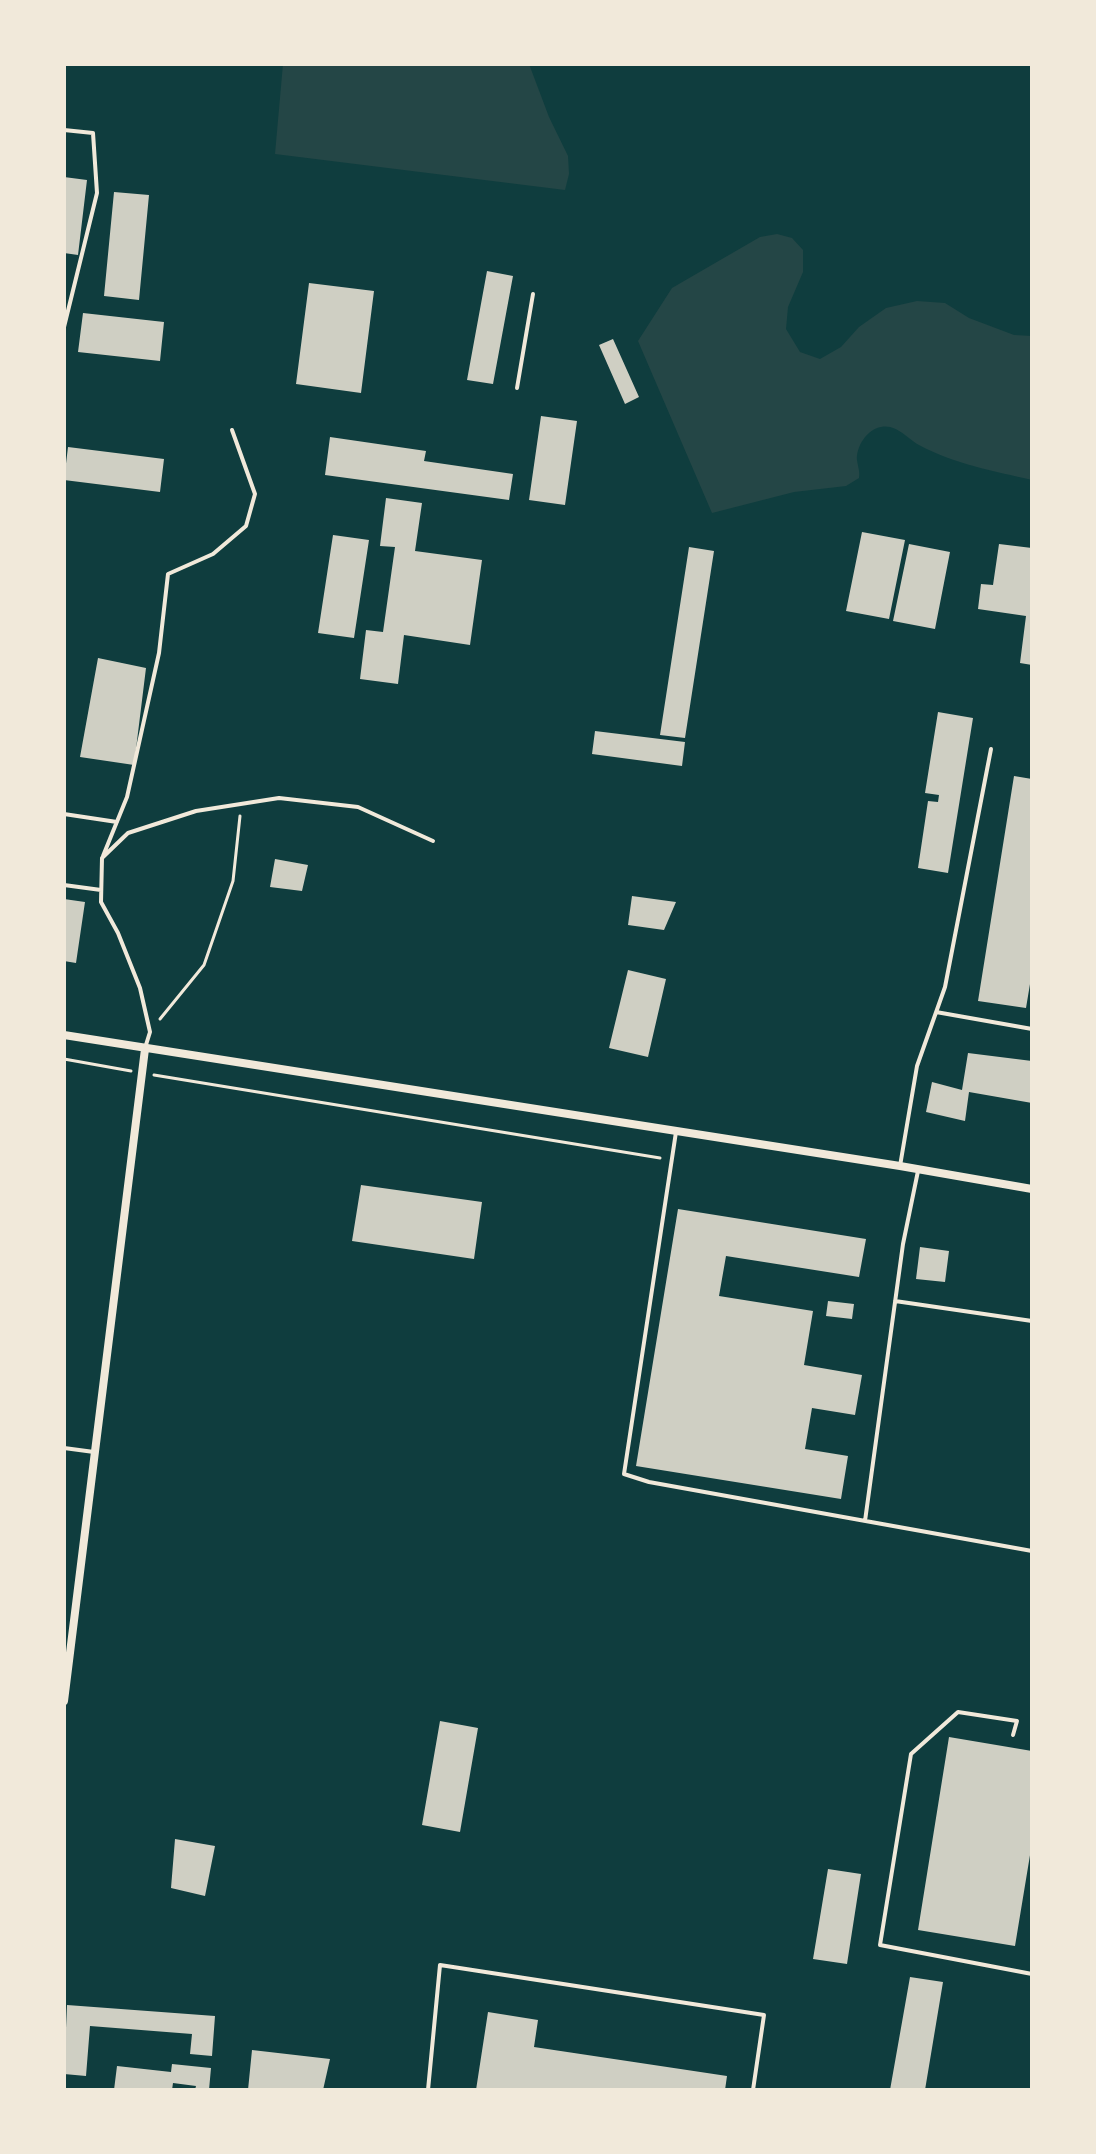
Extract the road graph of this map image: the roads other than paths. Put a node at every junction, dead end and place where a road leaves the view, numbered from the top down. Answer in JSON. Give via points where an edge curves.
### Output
{"nodes":[{"id":1,"x":64,"y":130,"type":"edge"},
{"id":2,"x":533,"y":294,"type":"dead end"},
{"id":3,"x":64,"y":327,"type":"edge"},
{"id":4,"x":517,"y":388,"type":"dead end"},
{"id":5,"x":232,"y":430,"type":"dead end"},
{"id":6,"x":991,"y":749,"type":"dead end"},
{"id":7,"x":64,"y":814,"type":"edge"},
{"id":8,"x":117,"y":822,"type":"junction"},
{"id":9,"x":433,"y":841,"type":"dead end"},
{"id":10,"x":102,"y":858,"type":"junction"},
{"id":11,"x":64,"y":885,"type":"edge"},
{"id":12,"x":101,"y":890,"type":"junction"},
{"id":13,"x":936,"y":1012,"type":"junction"},
{"id":14,"x":1032,"y":1029,"type":"edge"},
{"id":15,"x":64,"y":1035,"type":"edge"},
{"id":16,"x":145,"y":1049,"type":"junction"},
{"id":17,"x":676,"y":1132,"type":"junction"},
{"id":18,"x":900,"y":1166,"type":"junction"},
{"id":19,"x":919,"y":1170,"type":"junction"},
{"id":20,"x":1032,"y":1189,"type":"edge"},
{"id":21,"x":895,"y":1301,"type":"junction"},
{"id":22,"x":1032,"y":1321,"type":"edge"},
{"id":23,"x":64,"y":1448,"type":"edge"},
{"id":24,"x":94,"y":1452,"type":"junction"},
{"id":25,"x":865,"y":1521,"type":"junction"},
{"id":26,"x":1032,"y":1551,"type":"edge"},
{"id":27,"x":64,"y":1701,"type":"edge"},
{"id":28,"x":1013,"y":1735,"type":"dead end"},
{"id":29,"x":1032,"y":1974,"type":"edge"},
{"id":30,"x":428,"y":2090,"type":"edge"},
{"id":31,"x":753,"y":2090,"type":"edge"}],
"edges":[{"from":1,"to":3,"type":"lane","via":[[93,133],[97,193]]},
{"from":2,"to":4,"type":"lane"},
{"from":5,"to":8,"type":"lane","via":[[255,494],[246,526],[213,554],[168,574],[159,653]]},
{"from":6,"to":13,"type":"lane"},
{"from":7,"to":8,"type":"lane"},
{"from":8,"to":10,"type":"lane"},
{"from":9,"to":10,"type":"lane","via":[[358,807],[279,798],[196,811],[128,833]]},
{"from":10,"to":12,"type":"lane"},
{"from":11,"to":12,"type":"lane"},
{"from":12,"to":16,"type":"lane","via":[[101,902],[140,988],[150,1032]]},
{"from":13,"to":14,"type":"lane"},
{"from":13,"to":18,"type":"lane","via":[[917,1066]]},
{"from":15,"to":16,"type":"street"},
{"from":16,"to":17,"type":"street"},
{"from":16,"to":24,"type":"street"},
{"from":17,"to":18,"type":"street"},
{"from":17,"to":25,"type":"lane","via":[[624,1474]]},
{"from":18,"to":19,"type":"street"},
{"from":19,"to":20,"type":"street"},
{"from":19,"to":21,"type":"lane"},
{"from":21,"to":22,"type":"lane"},
{"from":21,"to":25,"type":"lane"},
{"from":23,"to":24,"type":"lane"},
{"from":24,"to":27,"type":"street"},
{"from":25,"to":26,"type":"lane"},
{"from":28,"to":29,"type":"lane","via":[[1017,1721],[958,1712],[911,1754],[880,1945]]},
{"from":30,"to":31,"type":"lane","via":[[440,1965],[764,2015]]}]}
